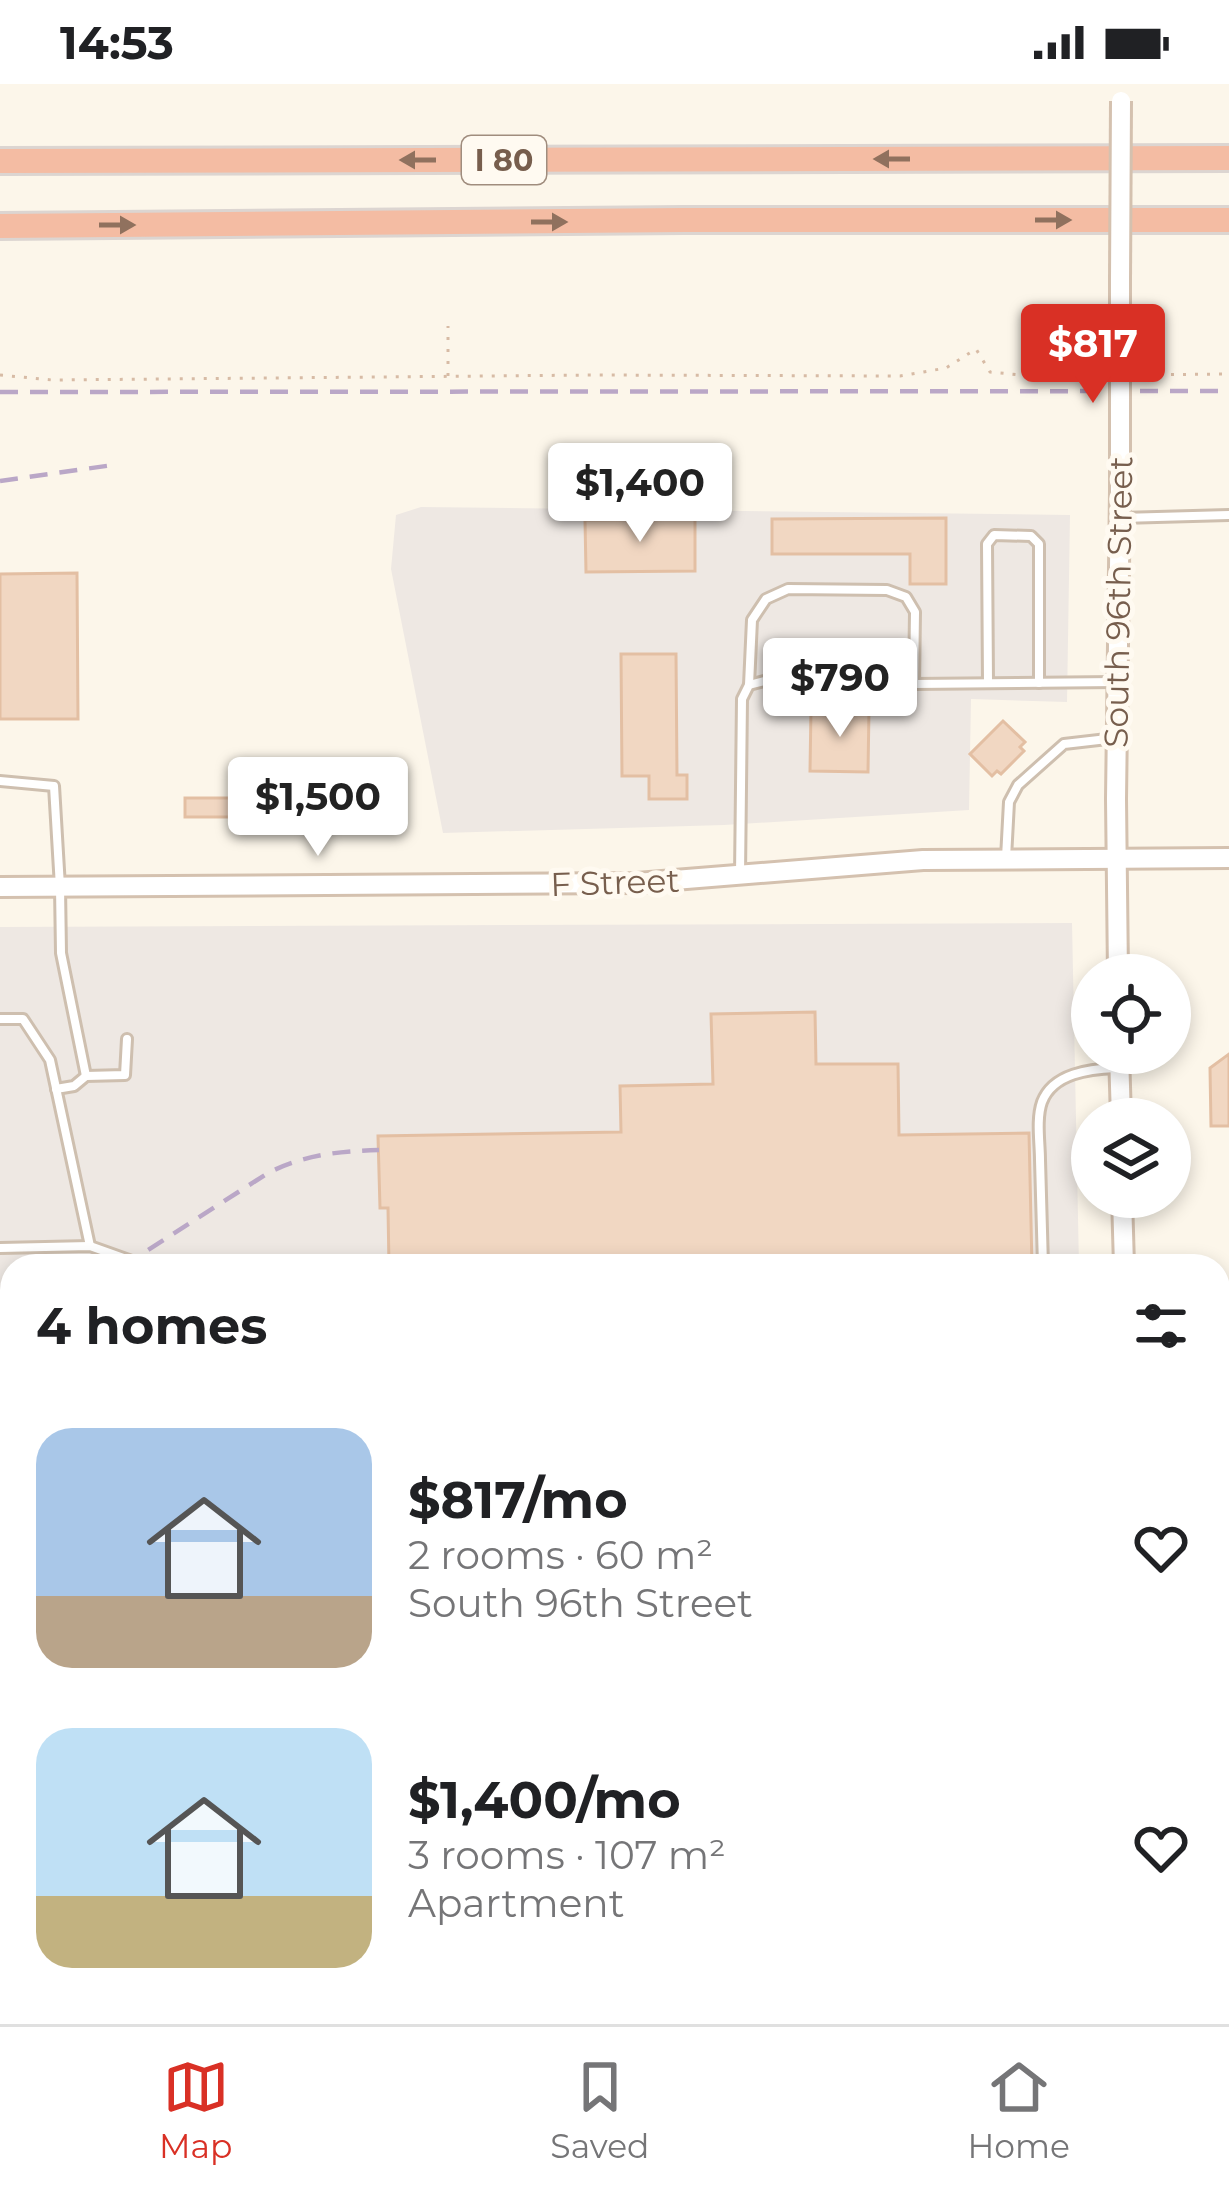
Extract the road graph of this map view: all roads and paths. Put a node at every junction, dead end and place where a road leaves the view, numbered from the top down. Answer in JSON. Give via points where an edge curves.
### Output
{"nodes":[{"id":1,"x":1120,"y":93,"type":"edge"},
{"id":2,"x":1229,"y":158,"type":"edge"},
{"id":3,"x":0,"y":160,"type":"edge"},
{"id":4,"x":1229,"y":220,"type":"edge"},
{"id":5,"x":0,"y":226,"type":"edge"},
{"id":6,"x":448,"y":326,"type":"dead end"},
{"id":7,"x":1229,"y":374,"type":"edge"},
{"id":8,"x":0,"y":375,"type":"edge"},
{"id":9,"x":1101,"y":375,"type":"dead end"},
{"id":10,"x":1125,"y":375,"type":"dead end"},
{"id":11,"x":448,"y":378,"type":"junction"},
{"id":12,"x":1229,"y":514,"type":"edge"},
{"id":13,"x":1119,"y":518,"type":"junction"},
{"id":14,"x":1117,"y":682,"type":"junction"},
{"id":15,"x":988,"y":683,"type":"junction"},
{"id":16,"x":1039,"y":683,"type":"junction"},
{"id":17,"x":914,"y":684,"type":"junction"},
{"id":18,"x":749,"y":685,"type":"junction"},
{"id":19,"x":1117,"y":738,"type":"junction"},
{"id":20,"x":0,"y":781,"type":"edge"},
{"id":21,"x":1116,"y":859,"type":"junction"},
{"id":22,"x":1229,"y":859,"type":"edge"},
{"id":23,"x":1006,"y":860,"type":"junction"},
{"id":24,"x":740,"y":877,"type":"junction"},
{"id":25,"x":0,"y":887,"type":"edge"},
{"id":26,"x":60,"y":887,"type":"junction"},
{"id":27,"x":1118,"y":954,"type":"edge"},
{"id":28,"x":0,"y":1019,"type":"edge"},
{"id":29,"x":127,"y":1039,"type":"dead end"},
{"id":30,"x":1074,"y":1074,"type":"edge"},
{"id":31,"x":86,"y":1076,"type":"junction"},
{"id":32,"x":56,"y":1090,"type":"junction"},
{"id":33,"x":1123,"y":1218,"type":"edge"},
{"id":34,"x":90,"y":1246,"type":"junction"},
{"id":35,"x":0,"y":1248,"type":"edge"},
{"id":36,"x":112,"y":1254,"type":"edge"},
{"id":37,"x":1042,"y":1254,"type":"edge"},
{"id":38,"x":1124,"y":1254,"type":"edge"}],
"edges":[{"from":1,"to":13,"type":"street","name":"South 96th Street","bridge":true},
{"from":2,"to":3,"type":"highway","number":"I 80","one_way":true},
{"from":5,"to":4,"type":"highway","number":"I 80","one_way":true},
{"from":6,"to":11,"type":"path"},
{"from":7,"to":10,"type":"path"},
{"from":8,"to":11,"type":"path"},
{"from":9,"to":11,"type":"path","via":[[990,372],[976,349],[946,368],[899,376]]},
{"from":12,"to":13,"type":"lane"},
{"from":13,"to":14,"type":"street","name":"South 96th Street"},
{"from":14,"to":16,"type":"lane"},
{"from":14,"to":19,"type":"street","name":"South 96th Street"},
{"from":15,"to":16,"type":"lane"},
{"from":15,"to":16,"type":"lane","via":[[987,544],[994,536],[1031,536],[1039,544]]},
{"from":15,"to":17,"type":"lane"},
{"from":17,"to":18,"type":"lane"},
{"from":17,"to":18,"type":"lane","via":[[915,612],[906,597],[788,589],[766,599],[752,620]]},
{"from":18,"to":24,"type":"lane","via":[[742,699]]},
{"from":19,"to":21,"type":"street","name":"South 96th Street"},
{"from":19,"to":23,"type":"lane","via":[[1064,744],[1018,785],[1009,802]]},
{"from":20,"to":26,"type":"lane","via":[[54,786]]},
{"from":21,"to":22,"type":"street","name":"F Street"},
{"from":21,"to":23,"type":"street","name":"F Street"},
{"from":21,"to":27,"type":"street","name":"South 96th Street"},
{"from":23,"to":24,"type":"street","name":"F Street"},
{"from":24,"to":26,"type":"street","name":"F Street"},
{"from":25,"to":26,"type":"street","name":"F Street"},
{"from":26,"to":31,"type":"lane","via":[[61,953]]},
{"from":28,"to":32,"type":"lane","via":[[22,1019],[50,1060]]},
{"from":29,"to":31,"type":"lane","via":[[125,1075]]},
{"from":30,"to":37,"type":"lane","via":[[1042,1101]]},
{"from":31,"to":32,"type":"lane"},
{"from":32,"to":34,"type":"lane"},
{"from":33,"to":38,"type":"street"},
{"from":34,"to":35,"type":"lane"},
{"from":34,"to":36,"type":"lane"}]}
